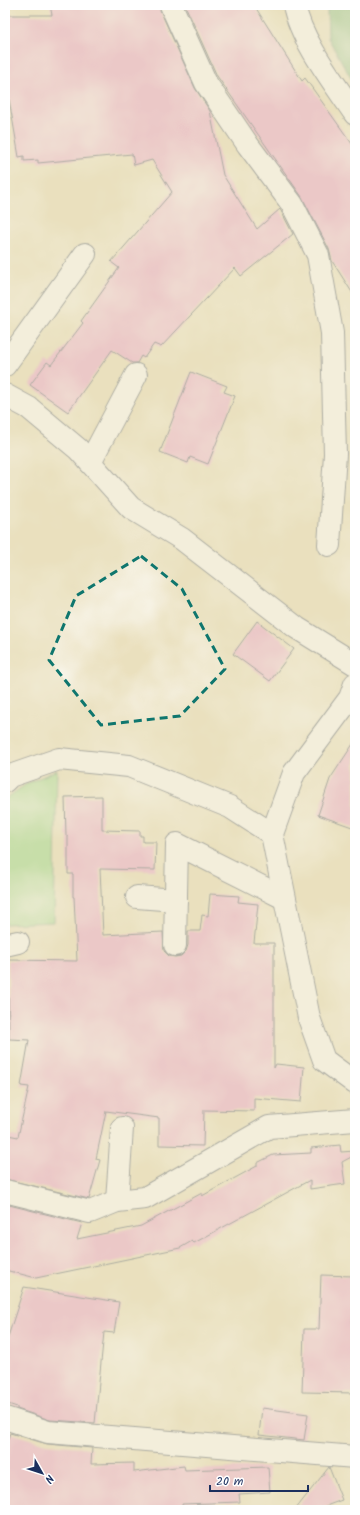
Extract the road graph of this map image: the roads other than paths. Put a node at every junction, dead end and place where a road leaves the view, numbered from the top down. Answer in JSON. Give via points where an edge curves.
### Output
{"nodes":[{"id":1,"x":171,"y":5,"type":"edge"},
{"id":2,"x":294,"y":5,"type":"edge"},
{"id":3,"x":355,"y":114,"type":"edge"},
{"id":4,"x":85,"y":254,"type":"dead end"},
{"id":5,"x":5,"y":365,"type":"edge"},
{"id":6,"x":136,"y":375,"type":"dead end"},
{"id":7,"x":5,"y":395,"type":"edge"},
{"id":8,"x":90,"y":462,"type":"junction"},
{"id":9,"x":329,"y":545,"type":"dead end"},
{"id":10,"x":355,"y":664,"type":"edge"},
{"id":11,"x":353,"y":693,"type":"edge"},
{"id":12,"x":5,"y":781,"type":"edge"},
{"id":13,"x":272,"y":834,"type":"junction"},
{"id":14,"x":137,"y":897,"type":"dead end"},
{"id":15,"x":284,"y":898,"type":"junction"},
{"id":16,"x":176,"y":900,"type":"junction"},
{"id":17,"x":175,"y":945,"type":"dead end"},
{"id":18,"x":355,"y":1084,"type":"edge"},
{"id":19,"x":355,"y":1120,"type":"edge"},
{"id":20,"x":122,"y":1128,"type":"dead end"},
{"id":21,"x":5,"y":1191,"type":"edge"},
{"id":22,"x":117,"y":1201,"type":"junction"},
{"id":23,"x":5,"y":1418,"type":"edge"},
{"id":24,"x":355,"y":1457,"type":"edge"}],
"edges":[{"from":1,"to":9,"type":"street","via":[[206,82],[292,204],[318,255],[332,333],[334,454]]},
{"from":2,"to":3,"type":"street","via":[[296,16],[317,57]]},
{"from":4,"to":5,"type":"street"},
{"from":6,"to":8,"type":"street"},
{"from":7,"to":8,"type":"street","via":[[29,408]]},
{"from":8,"to":10,"type":"street","via":[[131,508],[182,539],[297,628]]},
{"from":11,"to":13,"type":"street","via":[[294,773]]},
{"from":12,"to":13,"type":"street","via":[[10,776],[59,759],[129,766],[230,807]]},
{"from":13,"to":15,"type":"street"},
{"from":14,"to":16,"type":"street"},
{"from":15,"to":16,"type":"street","via":[[177,844]]},
{"from":15,"to":18,"type":"street","via":[[309,1018],[324,1060]]},
{"from":16,"to":17,"type":"street"},
{"from":19,"to":22,"type":"street","via":[[269,1127],[145,1198]]},
{"from":20,"to":22,"type":"street"},
{"from":21,"to":22,"type":"street","via":[[90,1212]]},
{"from":23,"to":24,"type":"street","via":[[48,1432]]}]}
